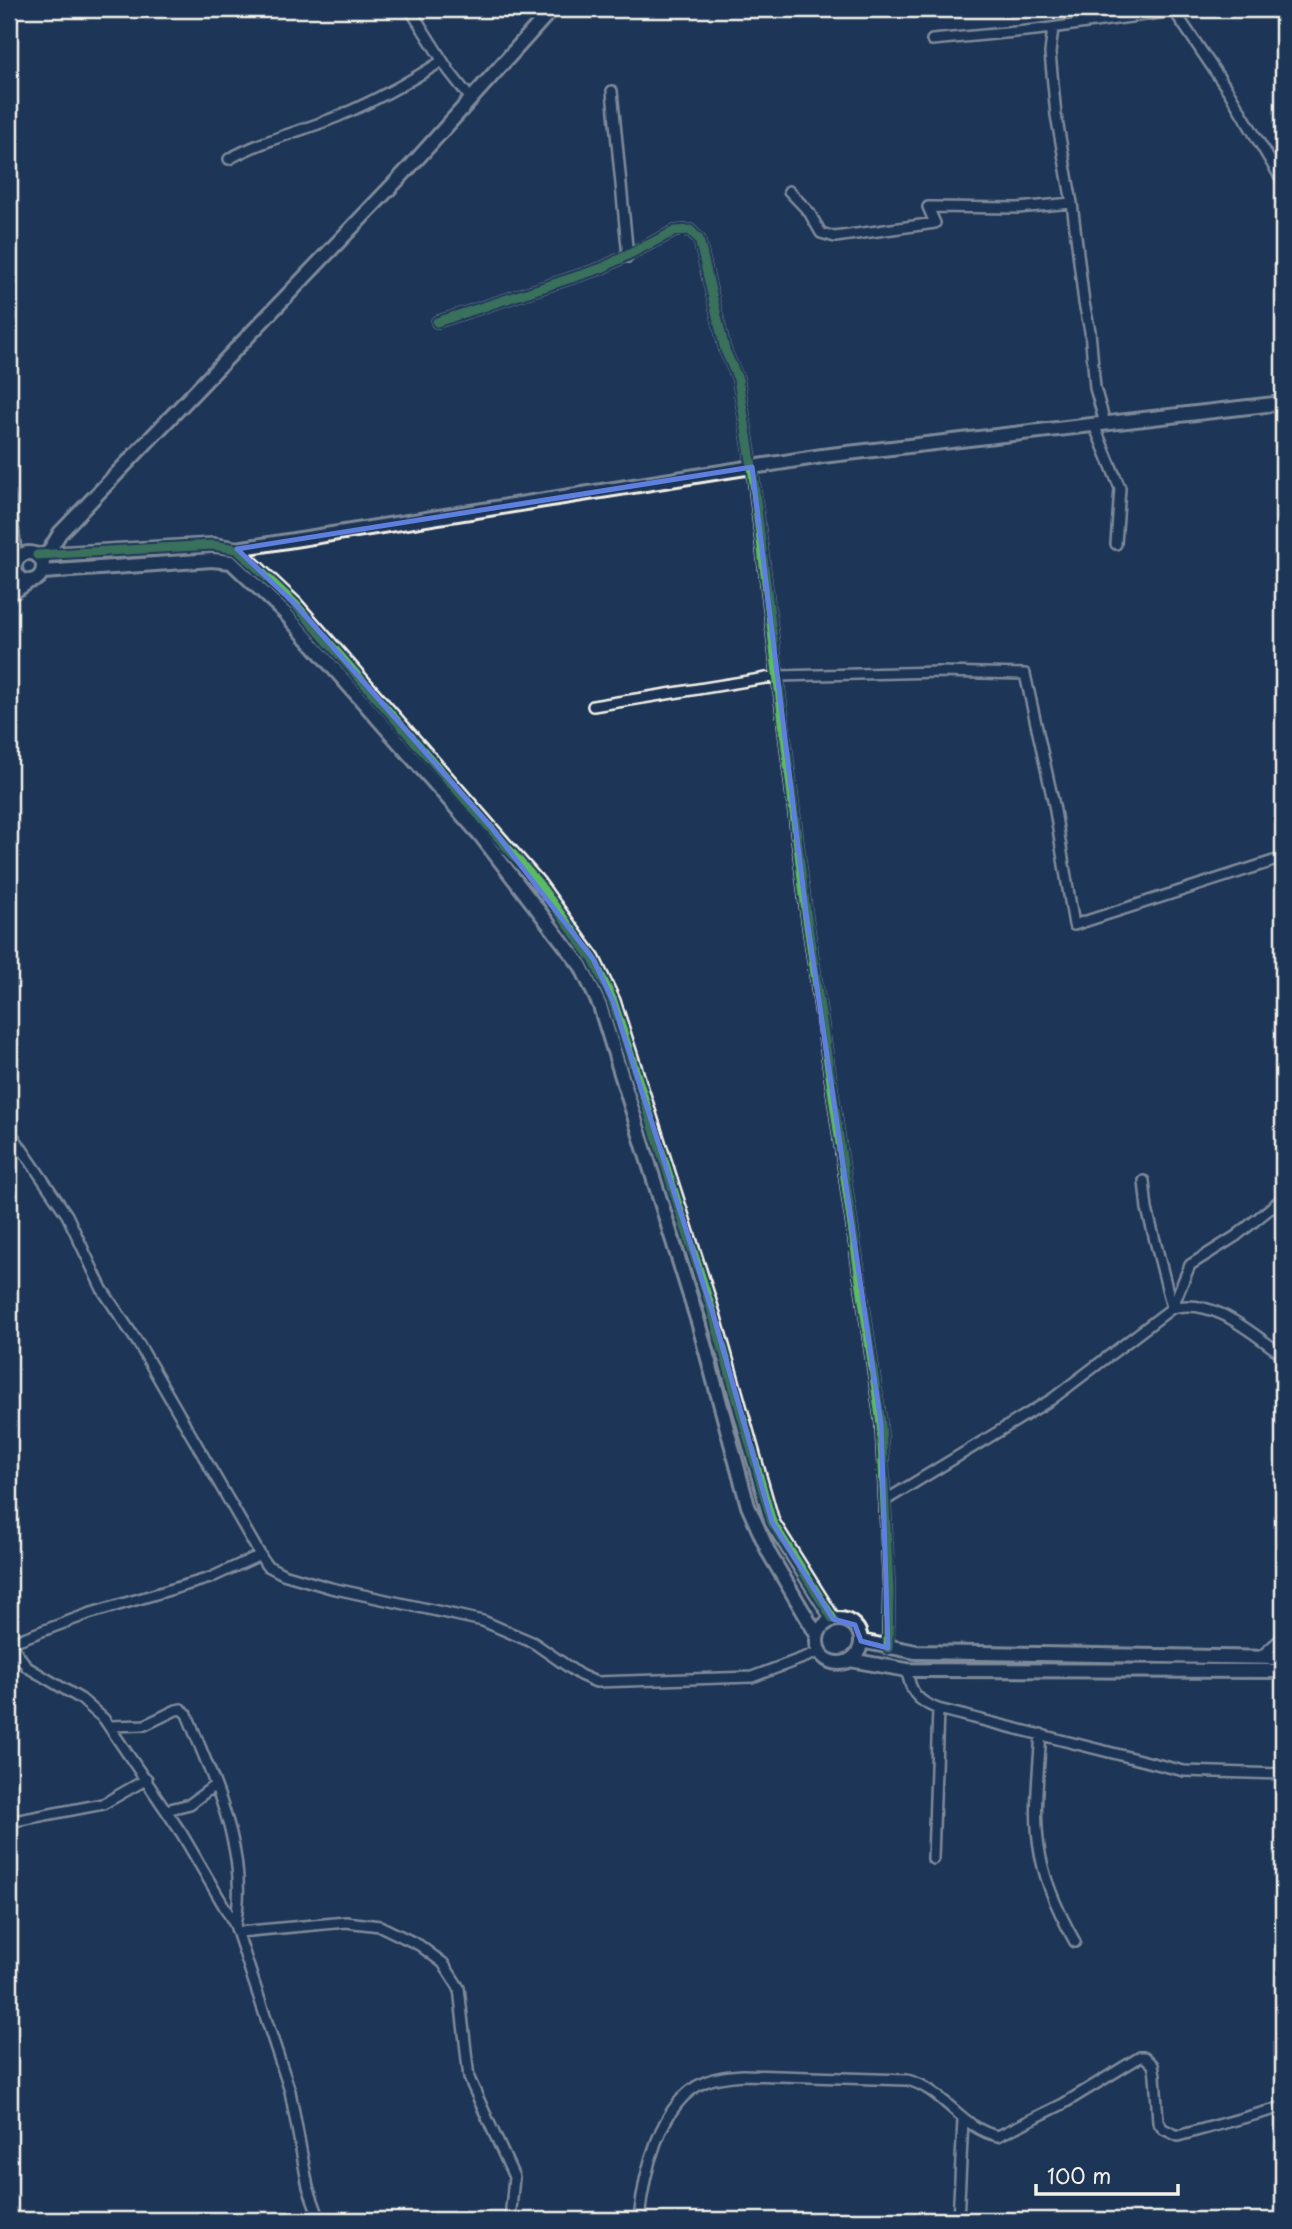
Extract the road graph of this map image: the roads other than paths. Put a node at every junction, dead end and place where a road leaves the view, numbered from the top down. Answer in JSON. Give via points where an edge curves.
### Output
{"nodes":[{"id":1,"x":410,"y":9,"type":"edge"},
{"id":2,"x":552,"y":9,"type":"edge"},
{"id":3,"x":1174,"y":10,"type":"edge"},
{"id":4,"x":1053,"y":28,"type":"junction"},
{"id":5,"x":932,"y":40,"type":"dead end"},
{"id":6,"x":442,"y":61,"type":"junction"},
{"id":7,"x":612,"y":91,"type":"dead end"},
{"id":8,"x":471,"y":99,"type":"junction"},
{"id":9,"x":229,"y":159,"type":"dead end"},
{"id":10,"x":1283,"y":182,"type":"edge"},
{"id":11,"x":789,"y":191,"type":"dead end"},
{"id":12,"x":1072,"y":203,"type":"junction"},
{"id":13,"x":628,"y":257,"type":"junction"},
{"id":14,"x":436,"y":322,"type":"dead end"},
{"id":15,"x":1283,"y":403,"type":"edge"},
{"id":16,"x":1099,"y":424,"type":"junction"},
{"id":17,"x":752,"y":467,"type":"junction"},
{"id":18,"x":9,"y":493,"type":"edge"},
{"id":19,"x":1116,"y":544,"type":"dead end"},
{"id":20,"x":237,"y":549,"type":"junction"},
{"id":21,"x":40,"y":559,"type":"junction"},
{"id":22,"x":16,"y":572,"type":"edge"},
{"id":23,"x":9,"y":595,"type":"edge"},
{"id":24,"x":778,"y":676,"type":"junction"},
{"id":25,"x":593,"y":706,"type":"dead end"},
{"id":26,"x":1283,"y":858,"type":"edge"},
{"id":27,"x":9,"y":1130,"type":"edge"},
{"id":28,"x":1144,"y":1181,"type":"dead end"},
{"id":29,"x":1283,"y":1198,"type":"edge"},
{"id":30,"x":1172,"y":1308,"type":"junction"},
{"id":31,"x":1283,"y":1354,"type":"edge"},
{"id":32,"x":886,"y":1500,"type":"junction"},
{"id":33,"x":258,"y":1556,"type":"junction"},
{"id":34,"x":833,"y":1619,"type":"junction"},
{"id":35,"x":817,"y":1635,"type":"junction"},
{"id":36,"x":1283,"y":1637,"type":"edge"},
{"id":37,"x":861,"y":1641,"type":"junction"},
{"id":38,"x":9,"y":1642,"type":"edge"},
{"id":39,"x":888,"y":1648,"type":"junction"},
{"id":40,"x":819,"y":1652,"type":"junction"},
{"id":41,"x":1259,"y":1658,"type":"junction"},
{"id":42,"x":1283,"y":1658,"type":"edge"},
{"id":43,"x":849,"y":1660,"type":"junction"},
{"id":44,"x":907,"y":1670,"type":"junction"},
{"id":45,"x":1283,"y":1671,"type":"edge"},
{"id":46,"x":938,"y":1709,"type":"junction"},
{"id":47,"x":110,"y":1726,"type":"junction"},
{"id":48,"x":1041,"y":1734,"type":"junction"},
{"id":49,"x":1283,"y":1774,"type":"edge"},
{"id":50,"x":147,"y":1779,"type":"junction"},
{"id":51,"x":215,"y":1785,"type":"junction"},
{"id":52,"x":166,"y":1810,"type":"junction"},
{"id":53,"x":9,"y":1822,"type":"edge"},
{"id":54,"x":933,"y":1859,"type":"dead end"},
{"id":55,"x":237,"y":1928,"type":"junction"},
{"id":56,"x":1075,"y":1942,"type":"dead end"},
{"id":57,"x":1283,"y":2106,"type":"edge"},
{"id":58,"x":963,"y":2120,"type":"junction"},
{"id":59,"x":320,"y":2220,"type":"edge"},
{"id":60,"x":510,"y":2220,"type":"edge"},
{"id":61,"x":639,"y":2220,"type":"edge"},
{"id":62,"x":958,"y":2220,"type":"edge"}],
"edges":[{"from":1,"to":6,"type":"street"},
{"from":2,"to":8,"type":"street"},
{"from":3,"to":4,"type":"street"},
{"from":3,"to":10,"type":"street"},
{"from":4,"to":5,"type":"street"},
{"from":4,"to":12,"type":"street","via":[[1050,53],[1056,115]]},
{"from":6,"to":8,"type":"street"},
{"from":6,"to":9,"type":"street","via":[[388,94]]},
{"from":7,"to":13,"type":"street"},
{"from":8,"to":21,"type":"street"},
{"from":11,"to":12,"type":"street","via":[[821,233],[835,237],[935,223],[928,207]]},
{"from":12,"to":16,"type":"street"},
{"from":13,"to":14,"type":"street"},
{"from":13,"to":17,"type":"street","via":[[675,231],[690,230],[699,239],[724,350],[738,379]]},
{"from":15,"to":16,"type":"street"},
{"from":16,"to":17,"type":"street"},
{"from":16,"to":19,"type":"street","via":[[1120,488]]},
{"from":17,"to":20,"type":"street"},
{"from":17,"to":24,"type":"street"},
{"from":18,"to":22,"type":"street"},
{"from":20,"to":21,"type":"street","via":[[213,545]]},
{"from":20,"to":34,"type":"street","via":[[295,604],[491,827],[593,959],[613,1001],[772,1522]]},
{"from":21,"to":22,"type":"street"},
{"from":21,"to":22,"type":"street"},
{"from":21,"to":35,"type":"street","via":[[231,562],[330,664],[481,836],[571,949],[604,1020],[698,1322],[748,1506],[769,1553]]},
{"from":22,"to":23,"type":"street"},
{"from":24,"to":25,"type":"street"},
{"from":24,"to":26,"type":"street","via":[[1025,674],[1055,805],[1074,925]]},
{"from":24,"to":32,"type":"street","via":[[806,912],[881,1424]]},
{"from":27,"to":33,"type":"street","via":[[67,1215],[102,1289],[140,1346]]},
{"from":28,"to":30,"type":"street"},
{"from":29,"to":30,"type":"street","via":[[1190,1265]]},
{"from":30,"to":31,"type":"street","via":[[1196,1305],[1224,1314]]},
{"from":30,"to":32,"type":"street","via":[[1052,1399]]},
{"from":32,"to":39,"type":"street"},
{"from":33,"to":38,"type":"street","via":[[210,1578]]},
{"from":33,"to":40,"type":"street","via":[[284,1574],[482,1621],[517,1634],[596,1682],[752,1677]]},
{"from":34,"to":35,"type":"street"},
{"from":34,"to":37,"type":"street","via":[[855,1625]]},
{"from":35,"to":40,"type":"street"},
{"from":36,"to":41,"type":"street"},
{"from":37,"to":39,"type":"street"},
{"from":37,"to":43,"type":"street"},
{"from":38,"to":47,"type":"street","via":[[27,1667],[90,1706]]},
{"from":39,"to":41,"type":"street"},
{"from":40,"to":43,"type":"street","via":[[832,1662]]},
{"from":41,"to":42,"type":"street"},
{"from":43,"to":44,"type":"street"},
{"from":44,"to":45,"type":"street"},
{"from":44,"to":46,"type":"street","via":[[915,1697]]},
{"from":46,"to":48,"type":"street"},
{"from":46,"to":54,"type":"street"},
{"from":47,"to":50,"type":"street"},
{"from":47,"to":51,"type":"street","via":[[145,1725],[181,1709]]},
{"from":48,"to":49,"type":"street","via":[[1184,1771]]},
{"from":48,"to":56,"type":"street","via":[[1036,1843],[1054,1904]]},
{"from":50,"to":52,"type":"street"},
{"from":50,"to":53,"type":"street","via":[[103,1804]]},
{"from":51,"to":52,"type":"street","via":[[190,1804]]},
{"from":51,"to":55,"type":"street","via":[[233,1838],[239,1890]]},
{"from":52,"to":55,"type":"street"},
{"from":55,"to":59,"type":"street","via":[[290,2091],[308,2187]]},
{"from":55,"to":60,"type":"street","via":[[346,1922],[380,1926],[443,1963],[459,1988],[468,2078],[514,2177]]},
{"from":57,"to":58,"type":"street","via":[[1178,2136],[1169,2133],[1158,2122],[1153,2065],[1145,2057],[1127,2063],[1009,2133],[988,2134]]},
{"from":58,"to":61,"type":"street","via":[[923,2085],[907,2080],[743,2075],[704,2082],[679,2103],[654,2145]]},
{"from":58,"to":62,"type":"street"}]}
